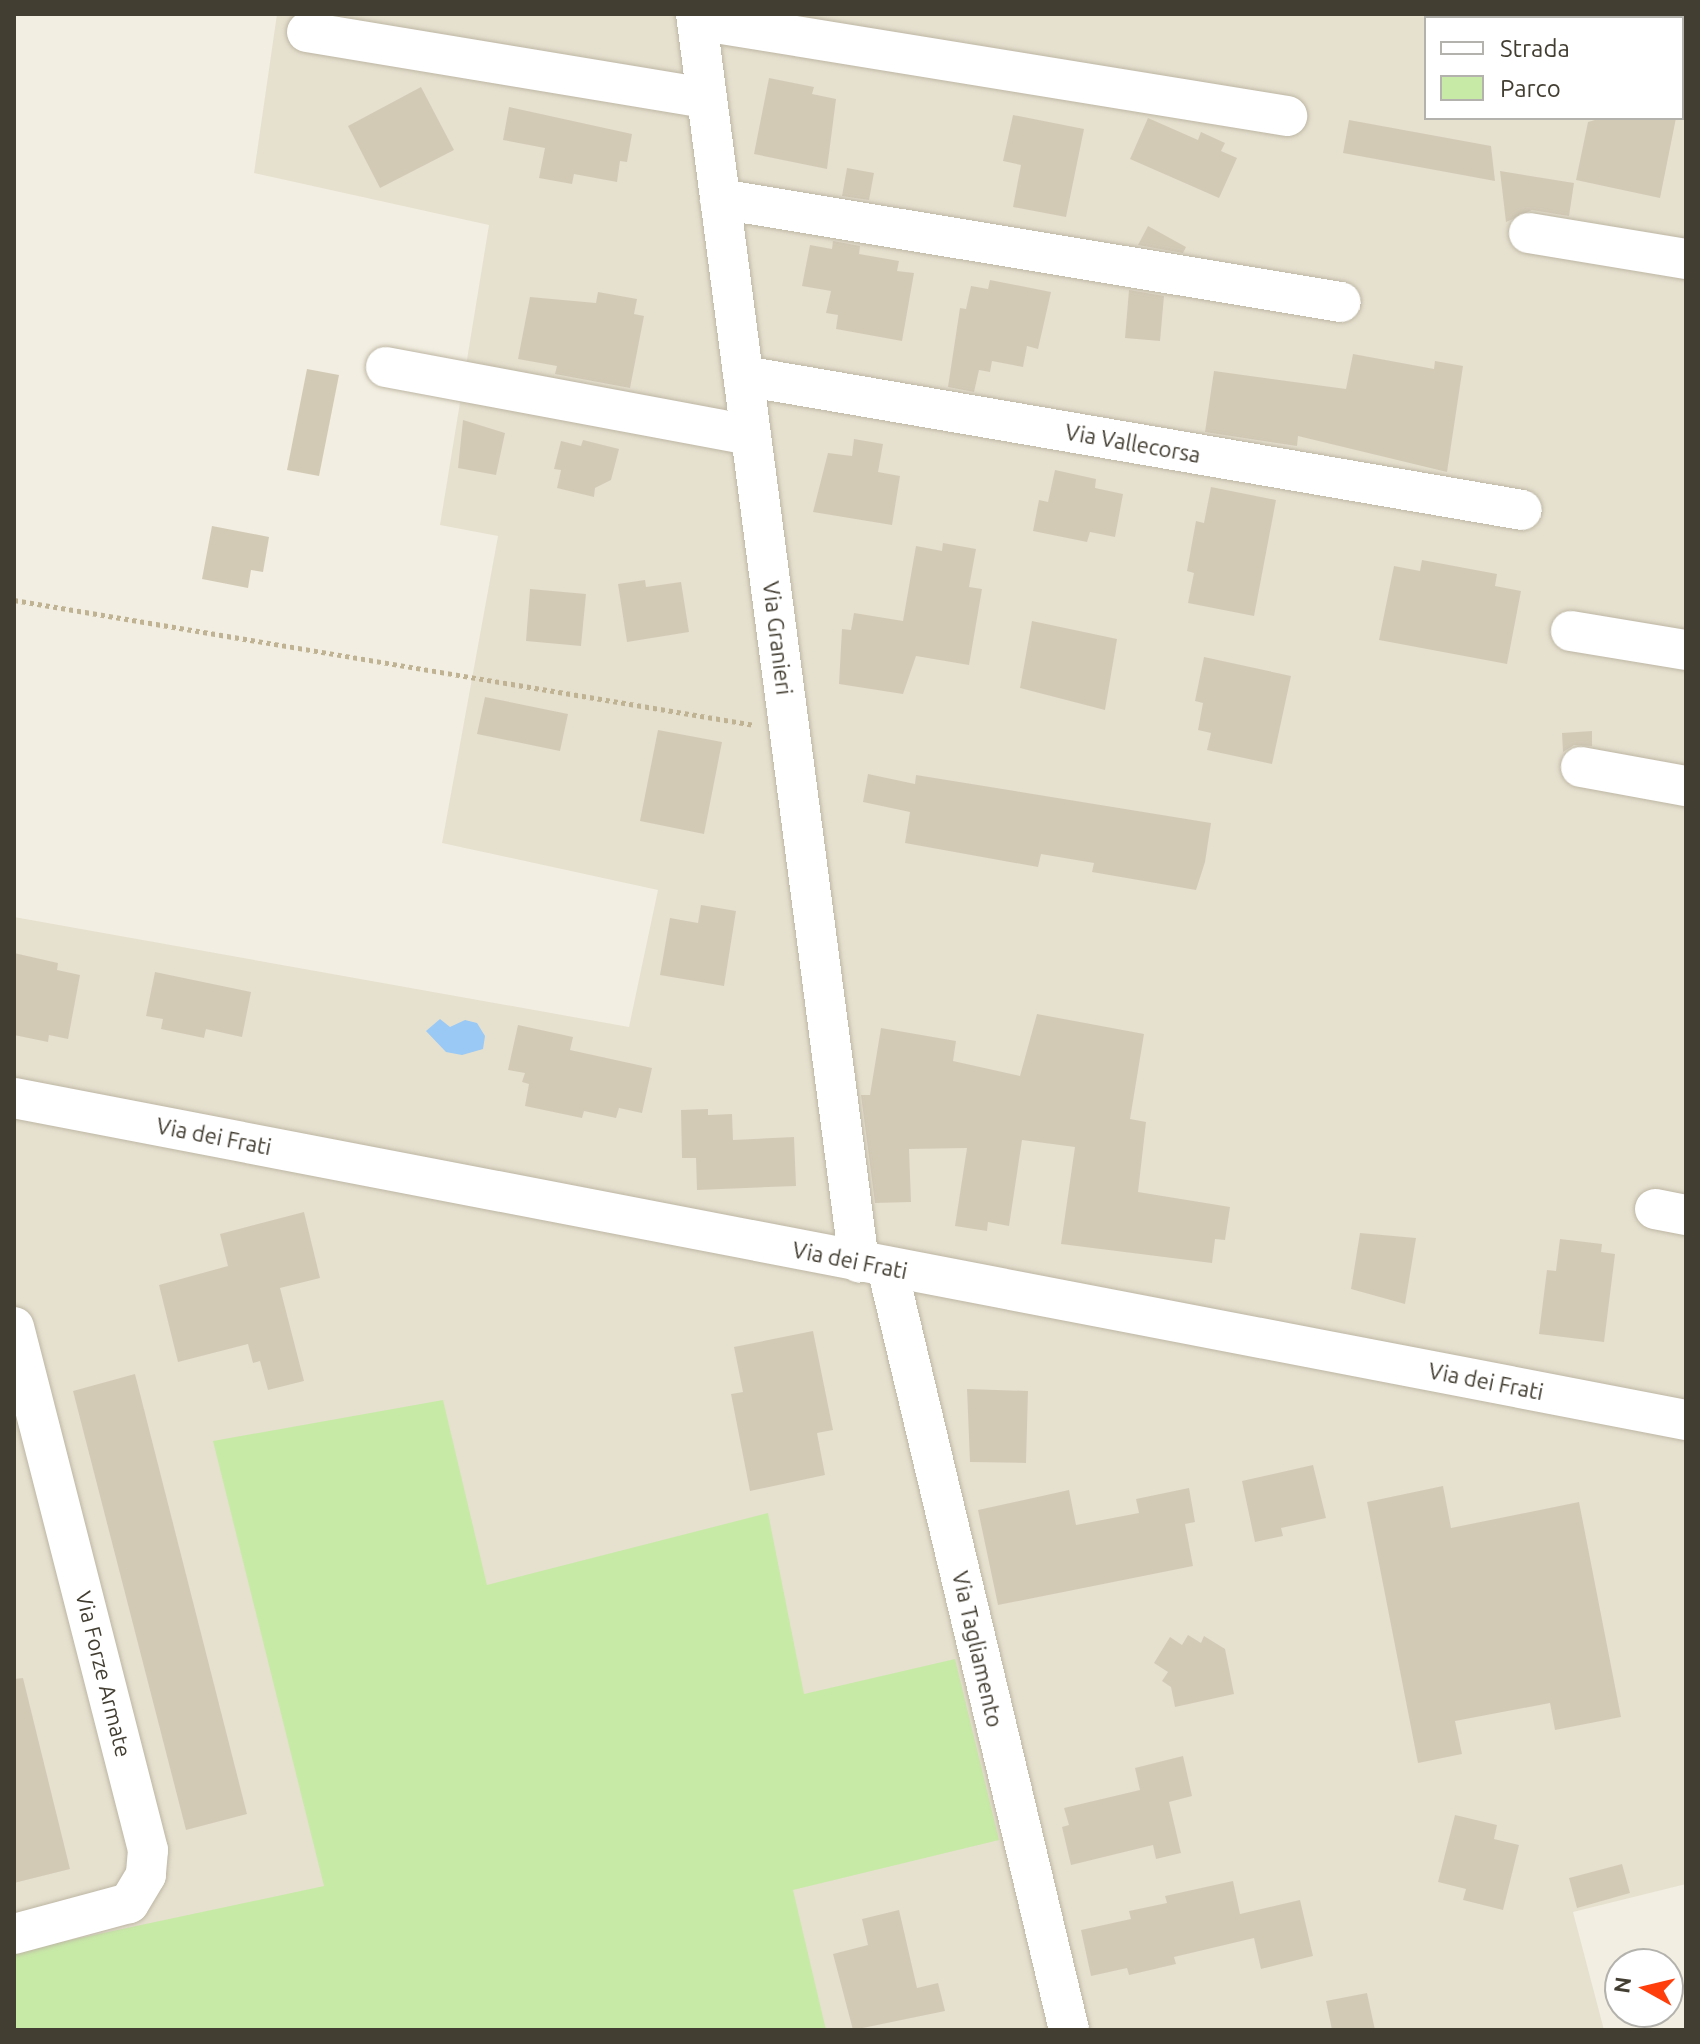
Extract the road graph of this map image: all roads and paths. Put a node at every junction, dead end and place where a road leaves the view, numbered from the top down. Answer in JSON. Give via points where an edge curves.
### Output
{"nodes":[{"id":1,"x":696,"y":17,"type":"edge"},
{"id":2,"x":307,"y":32,"type":"dead end"},
{"id":3,"x":707,"y":98,"type":"junction"},
{"id":4,"x":1287,"y":116,"type":"dead end"},
{"id":5,"x":720,"y":199,"type":"junction"},
{"id":6,"x":1529,"y":233,"type":"dead end"},
{"id":7,"x":1686,"y":259,"type":"edge"},
{"id":8,"x":1341,"y":302,"type":"dead end"},
{"id":9,"x":386,"y":367,"type":"dead end"},
{"id":10,"x":744,"y":376,"type":"junction"},
{"id":11,"x":751,"y":435,"type":"junction"},
{"id":12,"x":1522,"y":510,"type":"dead end"},
{"id":13,"x":14,"y":600,"type":"edge"},
{"id":14,"x":1571,"y":631,"type":"dead end"},
{"id":15,"x":1686,"y":650,"type":"edge"},
{"id":16,"x":790,"y":731,"type":"junction"},
{"id":17,"x":1581,"y":767,"type":"dead end"},
{"id":18,"x":1686,"y":786,"type":"edge"},
{"id":19,"x":14,"y":1098,"type":"edge"},
{"id":20,"x":873,"y":1264,"type":"junction"},
{"id":21,"x":14,"y":1327,"type":"edge"},
{"id":22,"x":1686,"y":1420,"type":"edge"},
{"id":23,"x":14,"y":1934,"type":"edge"},
{"id":24,"x":1069,"y":2030,"type":"edge"}],
"edges":[{"from":1,"to":3,"type":"street","name":"Via Granieri"},
{"from":1,"to":4,"type":"street"},
{"from":2,"to":3,"type":"street"},
{"from":3,"to":5,"type":"street","name":"Via Granieri"},
{"from":5,"to":8,"type":"street"},
{"from":5,"to":10,"type":"street","name":"Via Granieri"},
{"from":6,"to":7,"type":"street"},
{"from":9,"to":11,"type":"street"},
{"from":10,"to":11,"type":"street","name":"Via Granieri"},
{"from":10,"to":12,"type":"street","name":"Via Vallecorsa"},
{"from":11,"to":16,"type":"street","name":"Via Granieri"},
{"from":13,"to":16,"type":"path"},
{"from":14,"to":15,"type":"street"},
{"from":16,"to":20,"type":"street","name":"Via Granieri"},
{"from":17,"to":18,"type":"street"},
{"from":19,"to":20,"type":"street","name":"Via dei Frati"},
{"from":20,"to":22,"type":"street","name":"Via dei Frati"},
{"from":20,"to":24,"type":"street","name":"Via Tagliamento"},
{"from":21,"to":23,"type":"street","name":"Via Forze Armate","via":[[148,1850],[146,1875],[129,1903]]}]}
